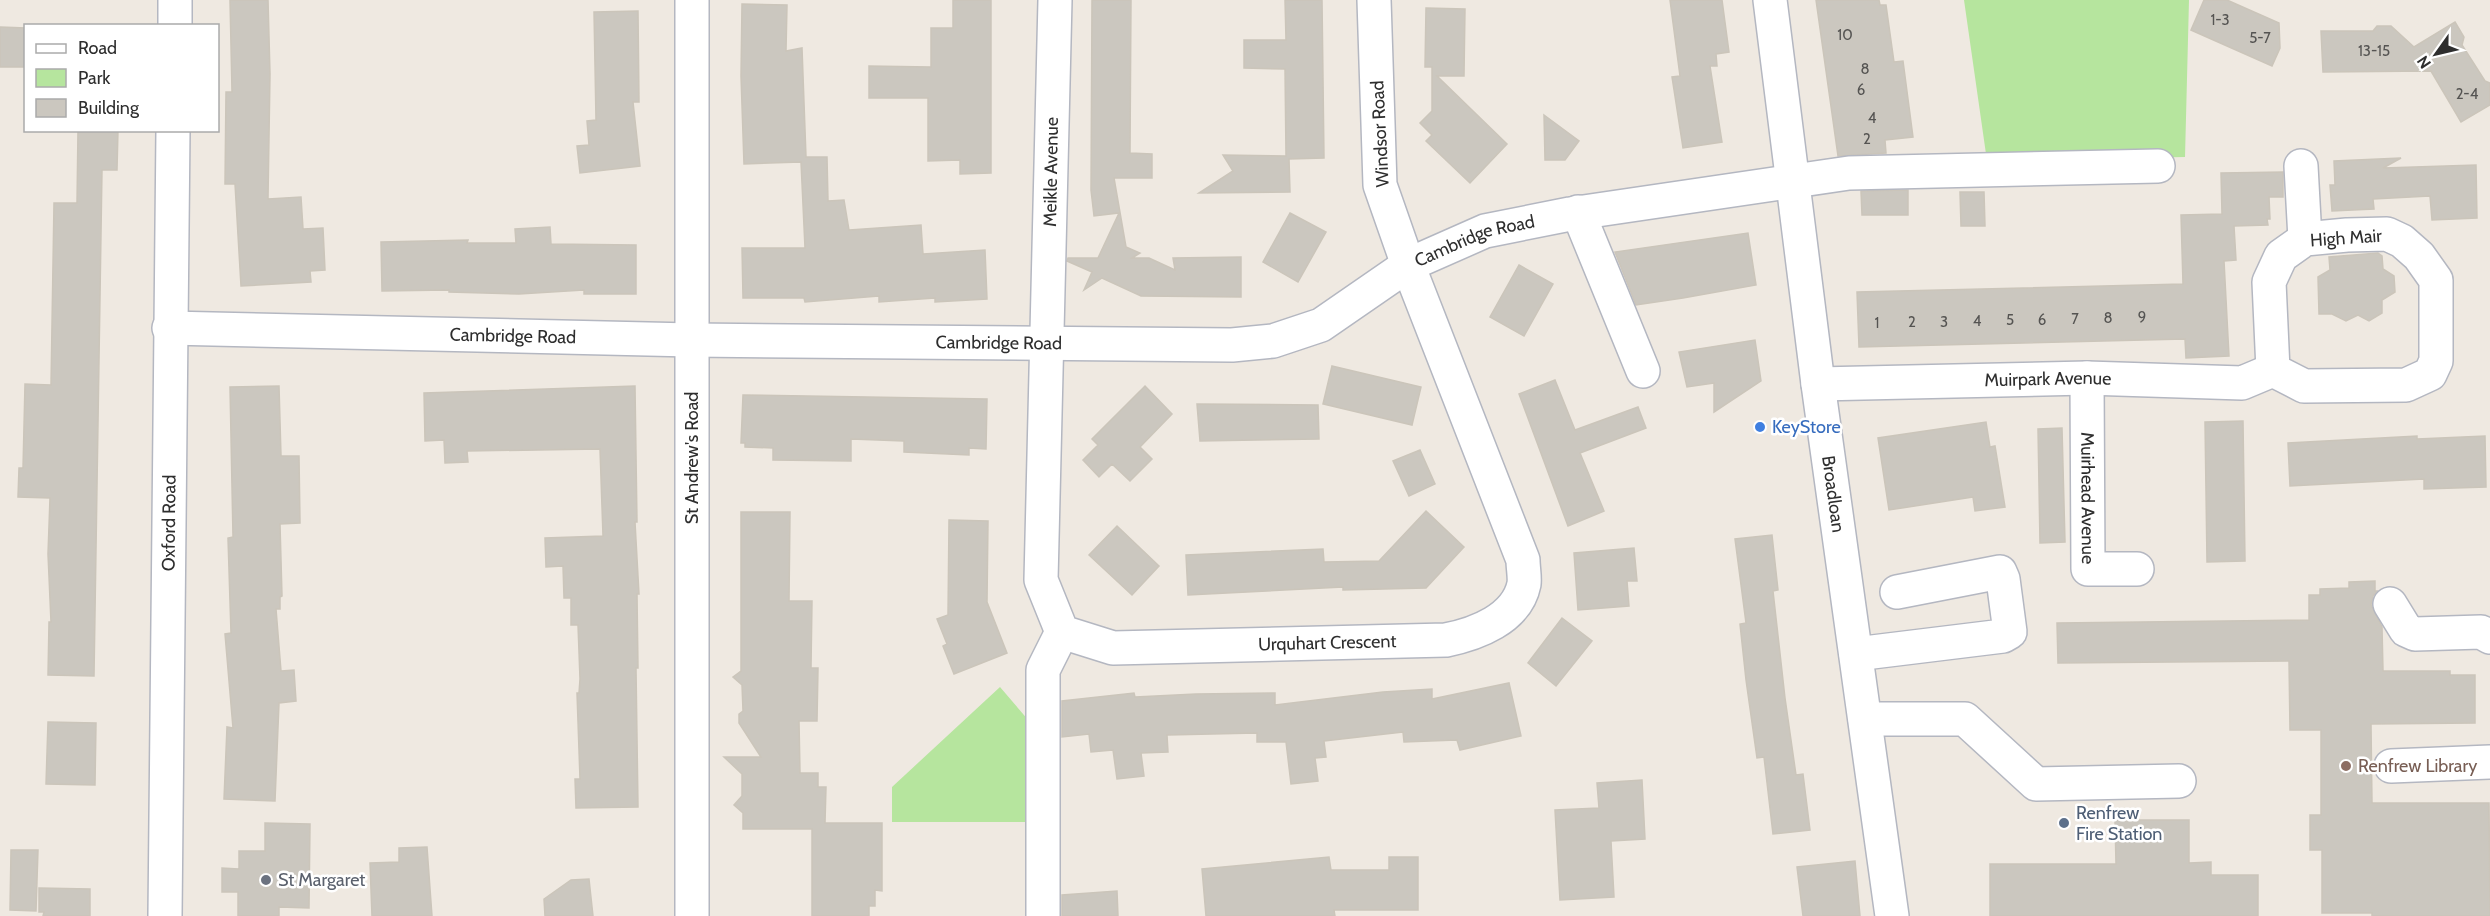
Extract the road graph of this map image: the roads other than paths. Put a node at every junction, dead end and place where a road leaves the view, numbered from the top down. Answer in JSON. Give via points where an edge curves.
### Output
{"nodes":[{"id":1,"x":175,"y":0,"type":"edge"},
{"id":2,"x":692,"y":0,"type":"edge"},
{"id":3,"x":1055,"y":0,"type":"edge"},
{"id":4,"x":1374,"y":0,"type":"edge"},
{"id":5,"x":1770,"y":0,"type":"edge"},
{"id":6,"x":175,"y":24,"type":"edge"},
{"id":7,"x":173,"y":132,"type":"edge"},
{"id":8,"x":2158,"y":166,"type":"dead end"},
{"id":9,"x":2301,"y":166,"type":"dead end"},
{"id":10,"x":1793,"y":182,"type":"junction"},
{"id":11,"x":1578,"y":212,"type":"junction"},
{"id":12,"x":2305,"y":239,"type":"junction"},
{"id":13,"x":1408,"y":265,"type":"junction"},
{"id":14,"x":169,"y":328,"type":"junction"},
{"id":15,"x":691,"y":340,"type":"junction"},
{"id":16,"x":1047,"y":344,"type":"junction"},
{"id":17,"x":2273,"y":370,"type":"junction"},
{"id":18,"x":1643,"y":371,"type":"dead end"},
{"id":19,"x":2087,"y":378,"type":"junction"},
{"id":20,"x":1818,"y":384,"type":"junction"},
{"id":21,"x":2137,"y":569,"type":"dead end"},
{"id":22,"x":1897,"y":592,"type":"dead end"},
{"id":23,"x":2390,"y":604,"type":"dead end"},
{"id":24,"x":1062,"y":632,"type":"junction"},
{"id":25,"x":2490,"y":637,"type":"edge"},
{"id":26,"x":1856,"y":654,"type":"junction"},
{"id":27,"x":1865,"y":719,"type":"junction"},
{"id":28,"x":2490,"y":762,"type":"edge"},
{"id":29,"x":2391,"y":766,"type":"dead end"},
{"id":30,"x":2179,"y":781,"type":"dead end"},
{"id":31,"x":165,"y":916,"type":"edge"},
{"id":32,"x":692,"y":916,"type":"edge"},
{"id":33,"x":1043,"y":916,"type":"edge"},
{"id":34,"x":1892,"y":916,"type":"edge"}],
"edges":[{"from":1,"to":6,"type":"street"},
{"from":2,"to":15,"type":"street","name":"St Andrew's Road"},
{"from":3,"to":16,"type":"street","name":"Meikle Avenue"},
{"from":4,"to":13,"type":"street","name":"Windsor Road","via":[[1380,185]]},
{"from":5,"to":10,"type":"street","name":"Broadloan"},
{"from":7,"to":14,"type":"street","name":"Oxford Road"},
{"from":8,"to":10,"type":"street","name":"Cambridge Road","via":[[1849,173]]},
{"from":9,"to":12,"type":"street"},
{"from":10,"to":11,"type":"street","name":"Cambridge Road"},
{"from":10,"to":20,"type":"street","name":"Broadloan"},
{"from":11,"to":13,"type":"street","name":"Cambridge Road","via":[[1485,231]]},
{"from":11,"to":18,"type":"street"},
{"from":12,"to":17,"type":"street","name":"High Mair","via":[[2281,256],[2269,282]]},
{"from":12,"to":17,"type":"street","name":"High Mair","via":[[2387,234],[2402,240],[2436,280],[2436,361],[2430,374],[2406,385],[2304,386]]},
{"from":13,"to":16,"type":"street","name":"Cambridge Road","via":[[1321,325],[1273,341],[1232,345]]},
{"from":13,"to":24,"type":"street","name":"Urquhart Crescent","via":[[1523,561],[1524,585],[1513,607],[1491,625],[1468,636],[1446,640],[1113,648]]},
{"from":14,"to":15,"type":"street","name":"Cambridge Road"},
{"from":14,"to":31,"type":"street","name":"Oxford Road"},
{"from":15,"to":16,"type":"street","name":"Cambridge Road"},
{"from":15,"to":32,"type":"street","name":"St Andrew's Road"},
{"from":16,"to":24,"type":"street","via":[[1041,580]]},
{"from":17,"to":19,"type":"street","name":"Muirpark Avenue","via":[[2242,382]]},
{"from":19,"to":20,"type":"street","name":"Muirpark Avenue"},
{"from":19,"to":21,"type":"street","name":"Muirhead Avenue","via":[[2088,569]]},
{"from":20,"to":26,"type":"street","name":"Broadloan"},
{"from":22,"to":26,"type":"street","via":[[2000,572],[2010,632]]},
{"from":23,"to":25,"type":"street","via":[[2406,630],[2415,634],[2481,632]]},
{"from":24,"to":33,"type":"street","via":[[1043,670]]},
{"from":26,"to":27,"type":"street","name":"Broadloan"},
{"from":27,"to":30,"type":"street","via":[[1965,719],[2036,784]]},
{"from":27,"to":34,"type":"street","name":"Broadloan"},
{"from":28,"to":29,"type":"street"}]}
